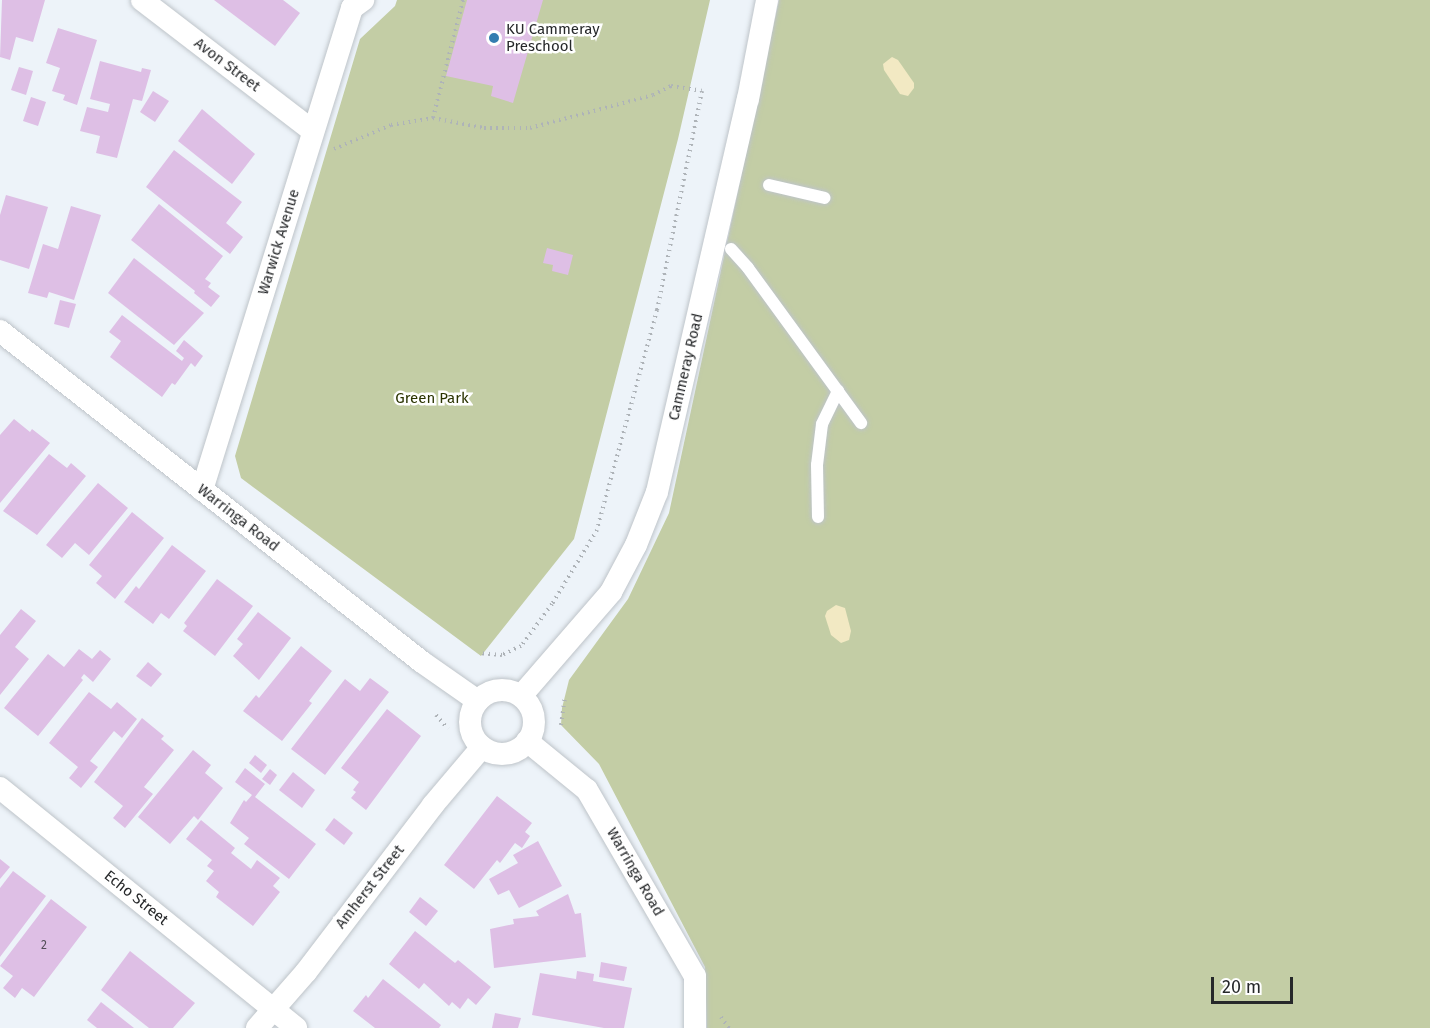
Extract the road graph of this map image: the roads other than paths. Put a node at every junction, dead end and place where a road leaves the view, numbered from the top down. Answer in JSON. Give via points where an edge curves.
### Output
{"nodes":[{"id":1,"x":142,"y":0,"type":"edge"},
{"id":2,"x":363,"y":0,"type":"edge"},
{"id":3,"x":767,"y":0,"type":"edge"},
{"id":4,"x":313,"y":130,"type":"junction"},
{"id":5,"x":769,"y":185,"type":"dead end"},
{"id":6,"x":825,"y":198,"type":"dead end"},
{"id":7,"x":731,"y":249,"type":"dead end"},
{"id":8,"x":0,"y":331,"type":"edge"},
{"id":9,"x":838,"y":391,"type":"junction"},
{"id":10,"x":861,"y":423,"type":"dead end"},
{"id":11,"x":202,"y":490,"type":"junction"},
{"id":12,"x":818,"y":518,"type":"dead end"},
{"id":13,"x":521,"y":696,"type":"junction"},
{"id":14,"x":478,"y":702,"type":"junction"},
{"id":15,"x":527,"y":741,"type":"junction"},
{"id":16,"x":482,"y":747,"type":"junction"},
{"id":17,"x":0,"y":788,"type":"edge"},
{"id":18,"x":273,"y":1008,"type":"junction"},
{"id":19,"x":257,"y":1028,"type":"edge"},
{"id":20,"x":296,"y":1028,"type":"edge"},
{"id":21,"x":695,"y":1028,"type":"edge"}],
"edges":[{"from":1,"to":4,"type":"street","name":"Avon Street"},
{"from":2,"to":4,"type":"street","name":"Warwick Avenue","via":[[352,8]]},
{"from":3,"to":13,"type":"street","name":"Cammeray Road","via":[[657,492],[636,545],[611,592]]},
{"from":4,"to":11,"type":"street","name":"Warwick Avenue"},
{"from":5,"to":6,"type":"lane"},
{"from":7,"to":9,"type":"lane"},
{"from":8,"to":11,"type":"street","name":"Warringa Road"},
{"from":9,"to":10,"type":"lane"},
{"from":9,"to":12,"type":"lane","via":[[822,424],[817,465]]},
{"from":11,"to":14,"type":"street","name":"Warringa Road"},
{"from":13,"to":14,"type":"street","via":[[513,691],[494,691]]},
{"from":13,"to":15,"type":"street","via":[[533,712],[532,732]]},
{"from":14,"to":16,"type":"street","via":[[472,710],[471,730]]},
{"from":15,"to":16,"type":"street","via":[[511,753],[501,754]]},
{"from":15,"to":21,"type":"street","name":"Warringa Road","via":[[587,790],[695,976]]},
{"from":16,"to":18,"type":"street","name":"Amherst Street","via":[[306,972]]},
{"from":17,"to":18,"type":"street","name":"Echo Street"},
{"from":18,"to":19,"type":"street","name":"Amherst Street"},
{"from":18,"to":20,"type":"street","name":"Echo Street"}]}
